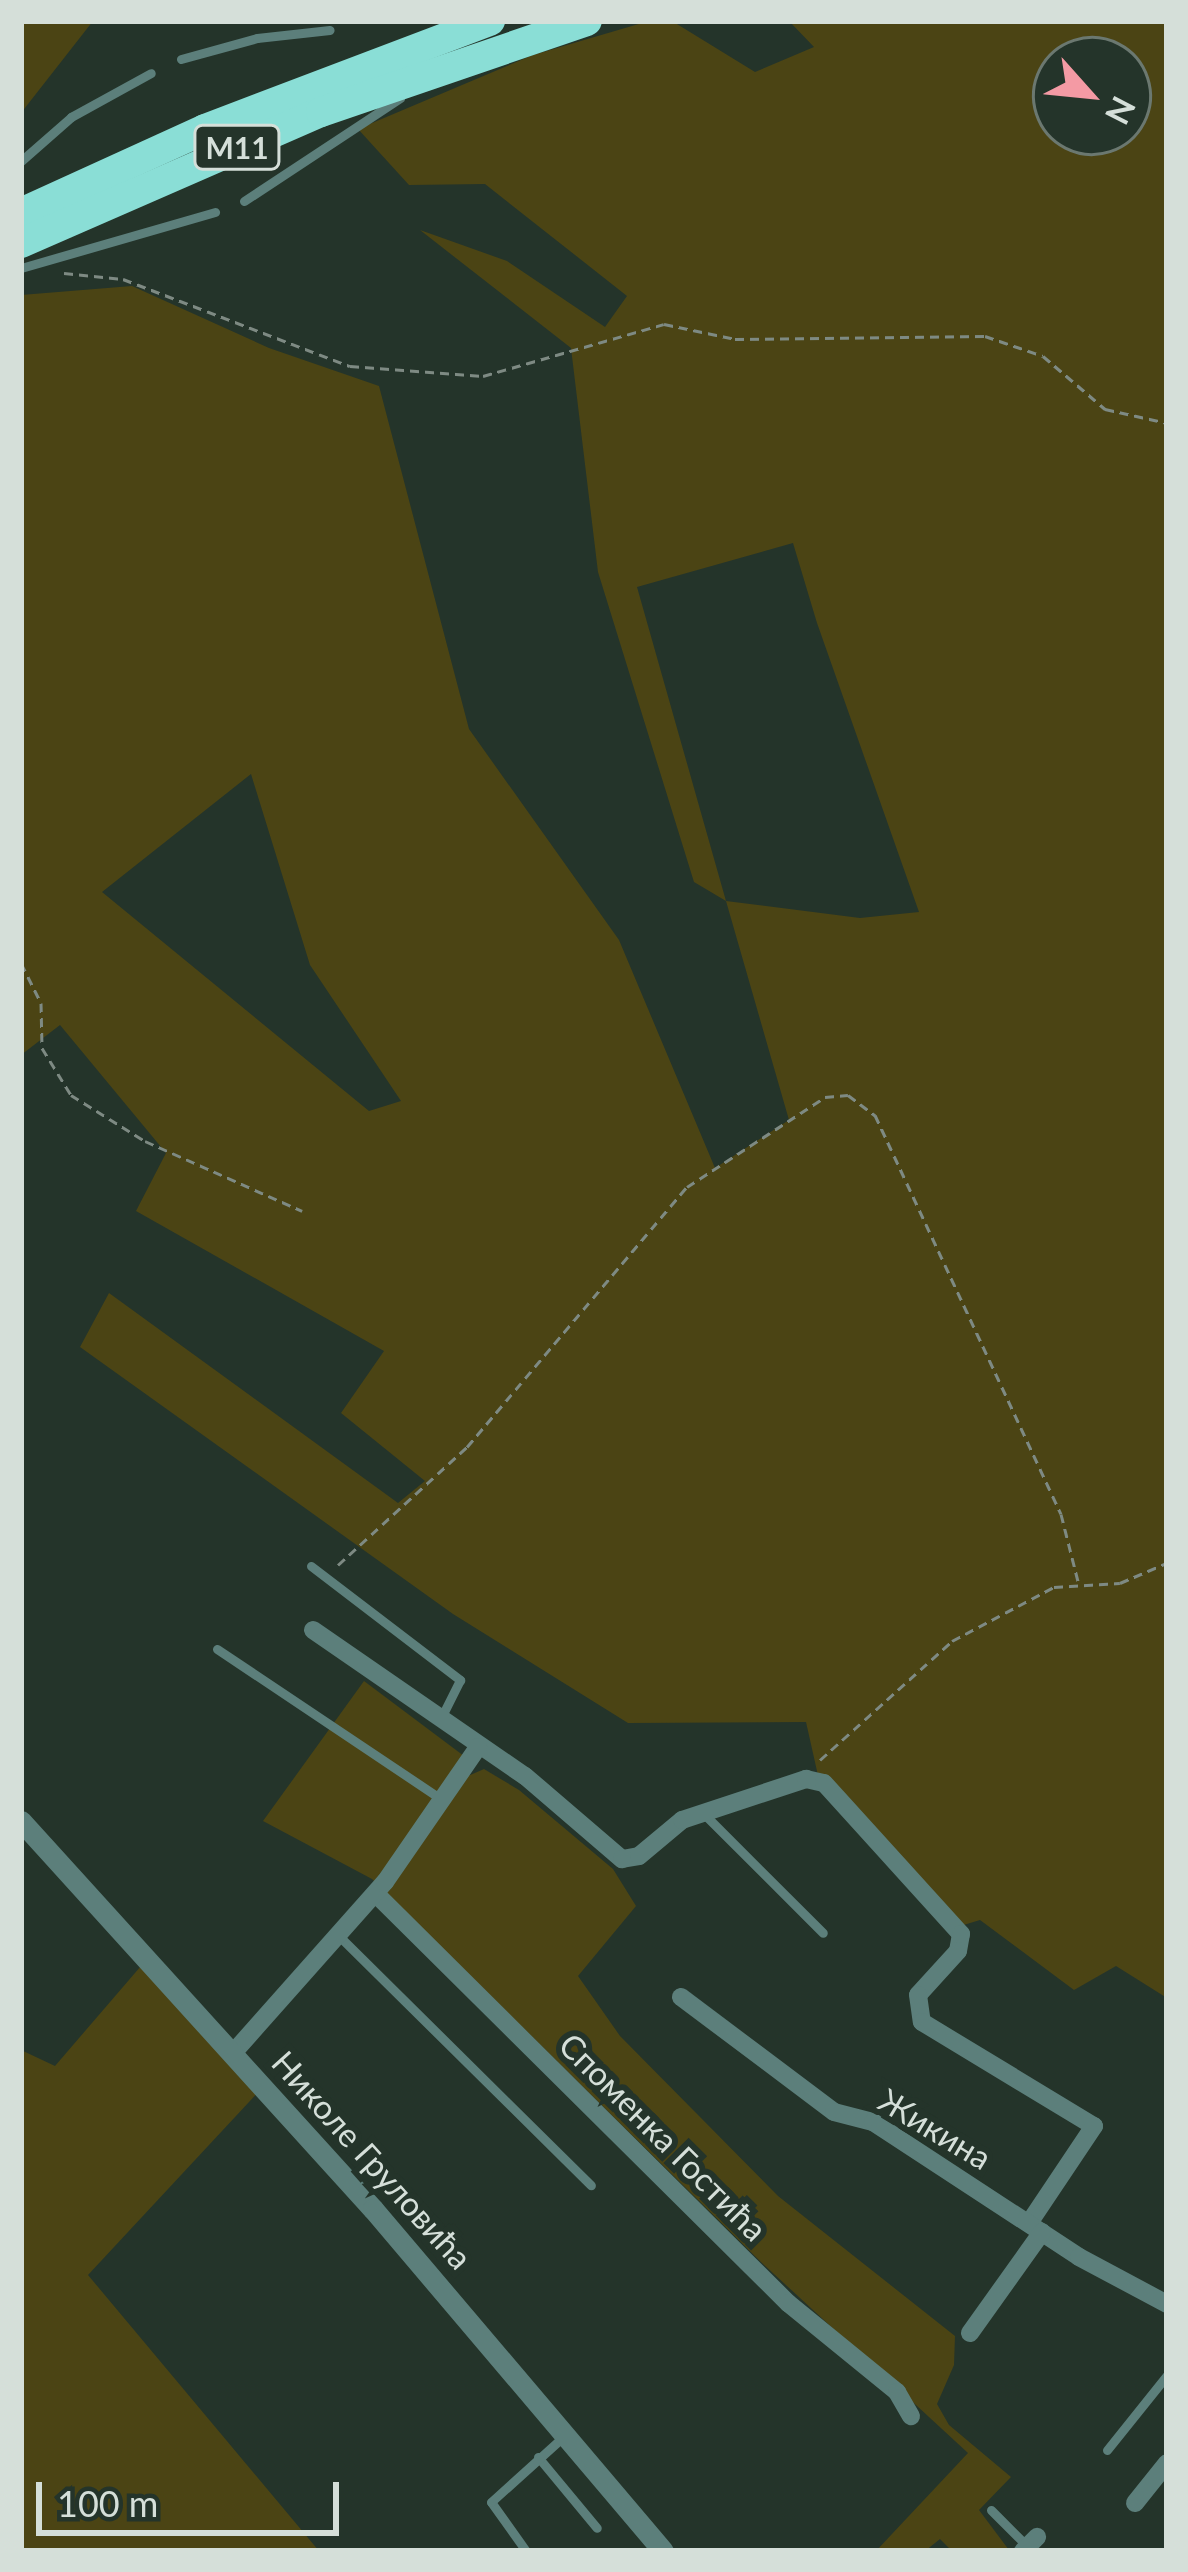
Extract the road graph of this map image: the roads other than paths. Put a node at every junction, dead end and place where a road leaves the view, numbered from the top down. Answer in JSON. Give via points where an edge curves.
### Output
{"nodes":[{"id":1,"x":490,"y":21,"type":"edge"},
{"id":2,"x":587,"y":21,"type":"edge"},
{"id":3,"x":330,"y":30,"type":"dead end"},
{"id":4,"x":181,"y":59,"type":"dead end"},
{"id":5,"x":457,"y":63,"type":"junction"},
{"id":6,"x":152,"y":73,"type":"dead end"},
{"id":7,"x":21,"y":161,"type":"edge"},
{"id":8,"x":244,"y":201,"type":"dead end"},
{"id":9,"x":215,"y":212,"type":"dead end"},
{"id":10,"x":21,"y":213,"type":"edge"},
{"id":11,"x":21,"y":243,"type":"edge"},
{"id":12,"x":21,"y":268,"type":"edge"},
{"id":13,"x":311,"y":1566,"type":"dead end"},
{"id":14,"x":313,"y":1630,"type":"dead end"},
{"id":15,"x":217,"y":1649,"type":"dead end"},
{"id":16,"x":440,"y":1720,"type":"junction"},
{"id":17,"x":478,"y":1747,"type":"junction"},
{"id":18,"x":441,"y":1799,"type":"junction"},
{"id":19,"x":703,"y":1813,"type":"junction"},
{"id":20,"x":21,"y":1820,"type":"edge"},
{"id":21,"x":376,"y":1894,"type":"junction"},
{"id":22,"x":823,"y":1933,"type":"dead end"},
{"id":23,"x":340,"y":1937,"type":"junction"},
{"id":24,"x":680,"y":1997,"type":"dead end"},
{"id":25,"x":233,"y":2054,"type":"junction"},
{"id":26,"x":591,"y":2185,"type":"dead end"},
{"id":27,"x":1035,"y":2228,"type":"junction"},
{"id":28,"x":1167,"y":2304,"type":"edge"},
{"id":29,"x":970,"y":2332,"type":"dead end"},
{"id":30,"x":1167,"y":2375,"type":"edge"},
{"id":31,"x":911,"y":2416,"type":"dead end"},
{"id":32,"x":568,"y":2432,"type":"junction"},
{"id":33,"x":1107,"y":2450,"type":"dead end"},
{"id":34,"x":538,"y":2457,"type":"junction"},
{"id":35,"x":1167,"y":2463,"type":"edge"},
{"id":36,"x":1135,"y":2504,"type":"dead end"},
{"id":37,"x":991,"y":2510,"type":"dead end"},
{"id":38,"x":598,"y":2528,"type":"dead end"},
{"id":39,"x":1029,"y":2545,"type":"edge"},
{"id":40,"x":526,"y":2551,"type":"edge"},
{"id":41,"x":664,"y":2551,"type":"edge"}],
"edges":[{"from":1,"to":10,"type":"highway","number":"M11","via":[[205,129]]},
{"from":2,"to":5,"type":"highway","number":"M11"},
{"from":3,"to":4,"type":"lane","via":[[257,38]]},
{"from":5,"to":8,"type":"lane"},
{"from":5,"to":11,"type":"highway","number":"M11","via":[[214,156]]},
{"from":6,"to":7,"type":"lane","via":[[71,117]]},
{"from":9,"to":12,"type":"lane"},
{"from":13,"to":16,"type":"lane","via":[[460,1680]]},
{"from":14,"to":16,"type":"street"},
{"from":15,"to":18,"type":"lane"},
{"from":16,"to":17,"type":"street"},
{"from":17,"to":18,"type":"street"},
{"from":17,"to":19,"type":"street","via":[[622,1858]]},
{"from":18,"to":21,"type":"street"},
{"from":19,"to":22,"type":"lane"},
{"from":19,"to":27,"type":"street","via":[[819,1780],[961,1934],[958,1951],[916,2002],[928,2029],[1094,2126]]},
{"from":20,"to":25,"type":"street","name":"Николе Груловића"},
{"from":21,"to":23,"type":"street"},
{"from":21,"to":31,"type":"street","name":"Споменка Гостића","via":[[788,2303],[897,2392]]},
{"from":23,"to":25,"type":"street"},
{"from":23,"to":26,"type":"lane"},
{"from":24,"to":27,"type":"street","name":"Жикина","via":[[834,2112],[873,2122]]},
{"from":25,"to":32,"type":"street","name":"Николе Груловића"},
{"from":27,"to":28,"type":"street","name":"Жикина"},
{"from":27,"to":29,"type":"street"},
{"from":30,"to":33,"type":"lane"},
{"from":32,"to":34,"type":"lane"},
{"from":32,"to":41,"type":"street","name":"Николе Груловића"},
{"from":34,"to":38,"type":"lane"},
{"from":34,"to":40,"type":"lane","via":[[491,2502]]},
{"from":35,"to":36,"type":"street"},
{"from":37,"to":39,"type":"lane"}]}
